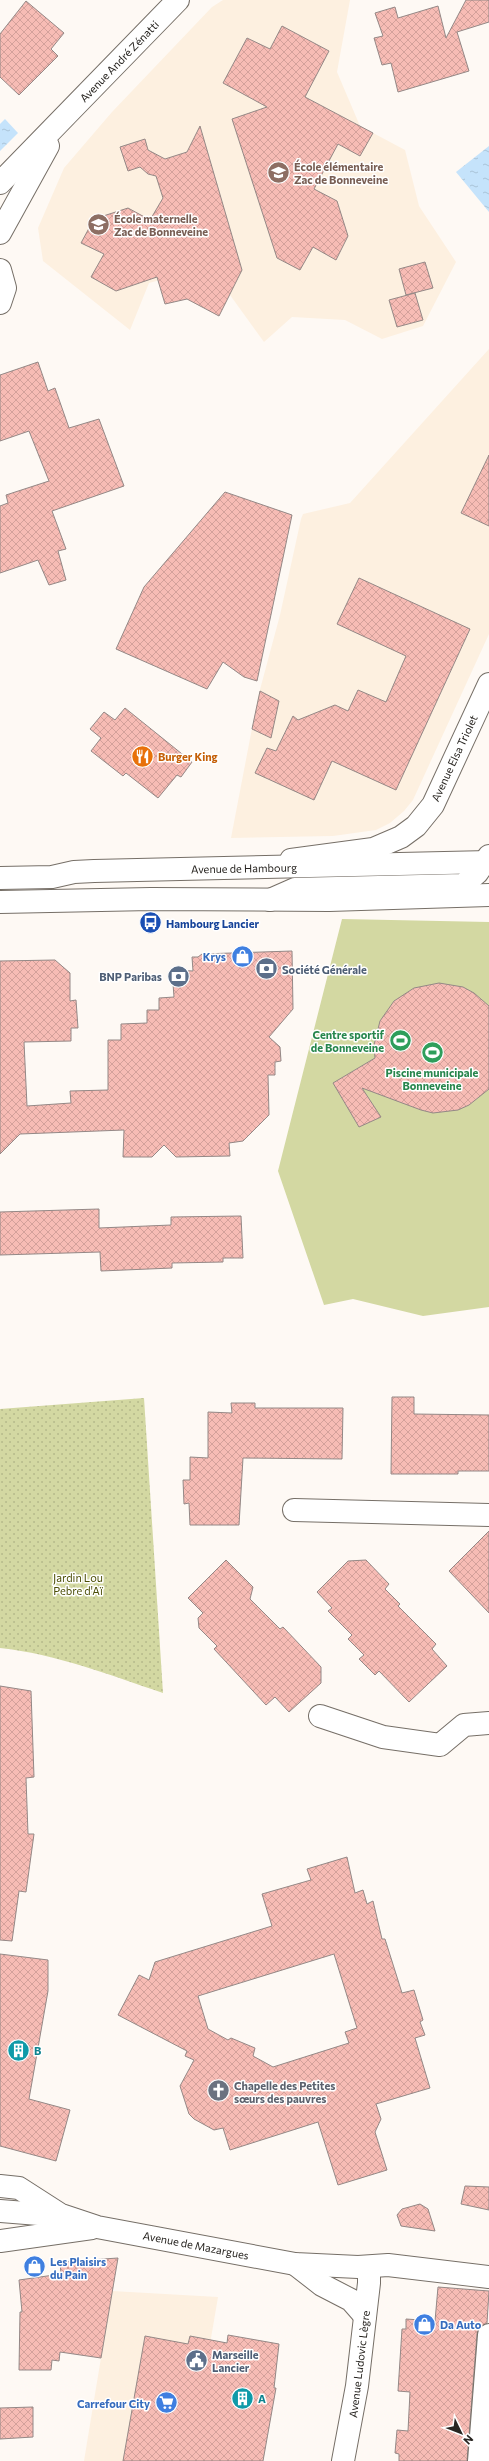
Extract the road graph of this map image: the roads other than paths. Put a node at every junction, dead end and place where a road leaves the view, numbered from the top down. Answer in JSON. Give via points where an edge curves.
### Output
{"nodes":[{"id":1,"x":175,"y":1,"type":"edge"},
{"id":2,"x":61,"y":122,"type":"junction"},
{"id":3,"x":0,"y":183,"type":"edge"},
{"id":4,"x":0,"y":233,"type":"edge"},
{"id":5,"x":0,"y":270,"type":"edge"},
{"id":6,"x":0,"y":303,"type":"edge"},
{"id":7,"x":489,"y":684,"type":"edge"},
{"id":8,"x":488,"y":860,"type":"edge"},
{"id":9,"x":251,"y":868,"type":"junction"},
{"id":10,"x":0,"y":878,"type":"edge"},
{"id":11,"x":489,"y":895,"type":"edge"},
{"id":12,"x":270,"y":900,"type":"junction"},
{"id":13,"x":0,"y":902,"type":"edge"},
{"id":14,"x":294,"y":1510,"type":"dead end"},
{"id":15,"x":489,"y":1515,"type":"edge"},
{"id":16,"x":320,"y":1716,"type":"dead end"},
{"id":17,"x":489,"y":1723,"type":"edge"},
{"id":18,"x":0,"y":2186,"type":"edge"},
{"id":19,"x":0,"y":2211,"type":"edge"},
{"id":20,"x":64,"y":2216,"type":"junction"},
{"id":21,"x":97,"y":2227,"type":"junction"},
{"id":22,"x":0,"y":2241,"type":"edge"},
{"id":23,"x":295,"y":2264,"type":"junction"},
{"id":24,"x":369,"y":2266,"type":"junction"},
{"id":25,"x":489,"y":2277,"type":"edge"},
{"id":26,"x":365,"y":2316,"type":"junction"},
{"id":27,"x":489,"y":2335,"type":"edge"},
{"id":28,"x":343,"y":2461,"type":"edge"},
{"id":29,"x":479,"y":2461,"type":"edge"}],
"edges":[{"from":1,"to":2,"type":"street","name":"Avenue André Zénatti"},
{"from":2,"to":3,"type":"street","name":"Avenue André Zénatti"},
{"from":2,"to":4,"type":"street","name":"Avenue André Zénatti"},
{"from":5,"to":6,"type":"street","via":[[5,288]]},
{"from":7,"to":9,"type":"street","name":"Avenue Elsa Triolet","via":[[433,805],[416,826],[401,837],[373,849],[316,855]]},
{"from":8,"to":9,"type":"street","name":"Avenue de Hambourg"},
{"from":8,"to":12,"type":"street","via":[[463,885],[294,889]]},
{"from":9,"to":10,"type":"street","name":"Avenue de Hambourg","via":[[94,871],[52,877]]},
{"from":11,"to":12,"type":"street"},
{"from":12,"to":13,"type":"street"},
{"from":14,"to":15,"type":"street"},
{"from":16,"to":17,"type":"street","via":[[383,1737],[440,1744],[464,1725]]},
{"from":18,"to":20,"type":"street","name":"Avenue de Mazargues","via":[[19,2188]]},
{"from":19,"to":20,"type":"street","name":"Avenue de Mazargues"},
{"from":20,"to":21,"type":"street","name":"Avenue de Mazargues"},
{"from":21,"to":22,"type":"street","name":"Avenue de Mazargues"},
{"from":21,"to":23,"type":"street","name":"Avenue de Mazargues"},
{"from":23,"to":24,"type":"street","name":"Avenue de Mazargues"},
{"from":23,"to":26,"type":"street","name":"Avenue de Mazargues","via":[[322,2286],[351,2300]]},
{"from":24,"to":25,"type":"street","name":"Avenue de Mazargues","via":[[400,2266]]},
{"from":24,"to":26,"type":"street","name":"Avenue Ludovic Lègre"},
{"from":26,"to":28,"type":"street","name":"Avenue Ludovic Lègre","via":[[357,2386]]},
{"from":27,"to":29,"type":"street"}]}
